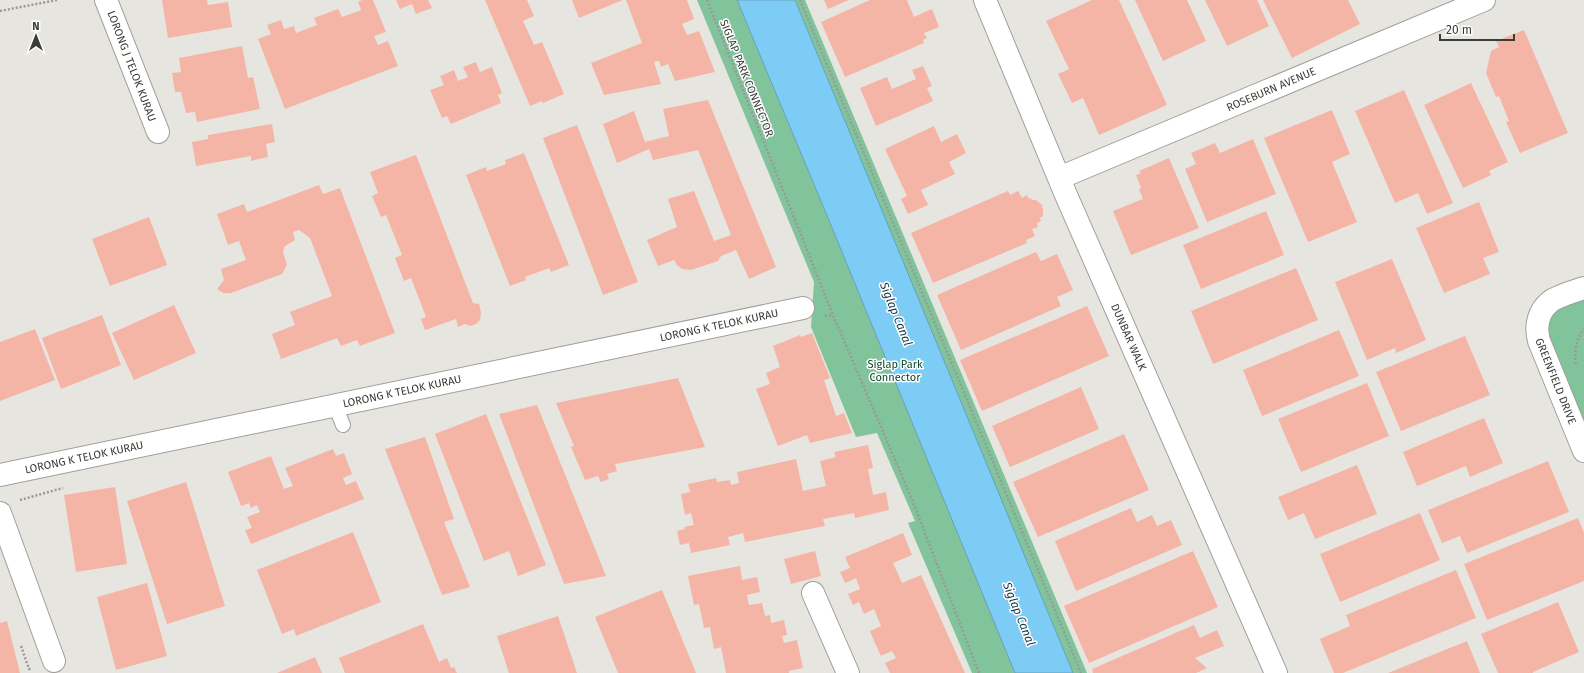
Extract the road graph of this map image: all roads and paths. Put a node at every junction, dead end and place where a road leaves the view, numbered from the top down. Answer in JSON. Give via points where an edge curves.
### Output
{"nodes":[{"id":1,"x":57,"y":0,"type":"edge"},
{"id":2,"x":106,"y":0,"type":"edge"},
{"id":3,"x":707,"y":0,"type":"edge"},
{"id":4,"x":800,"y":0,"type":"edge"},
{"id":5,"x":985,"y":0,"type":"edge"},
{"id":6,"x":1484,"y":0,"type":"edge"},
{"id":7,"x":0,"y":11,"type":"edge"},
{"id":8,"x":158,"y":132,"type":"dead end"},
{"id":9,"x":1059,"y":178,"type":"junction"},
{"id":10,"x":1584,"y":288,"type":"edge"},
{"id":11,"x":803,"y":308,"type":"dead end"},
{"id":12,"x":1584,"y":329,"type":"edge"},
{"id":13,"x":1575,"y":347,"type":"dead end"},
{"id":14,"x":1584,"y":451,"type":"edge"},
{"id":15,"x":0,"y":475,"type":"edge"},
{"id":16,"x":0,"y":513,"type":"edge"},
{"id":17,"x":813,"y":593,"type":"dead end"},
{"id":18,"x":54,"y":661,"type":"dead end"},
{"id":19,"x":848,"y":673,"type":"edge"},
{"id":20,"x":978,"y":673,"type":"edge"},
{"id":21,"x":1081,"y":673,"type":"edge"},
{"id":22,"x":1276,"y":673,"type":"edge"}],
"edges":[{"from":1,"to":7,"type":"path"},
{"from":2,"to":8,"type":"street","name":"LORONG J TELOK KURAU"},
{"from":3,"to":20,"type":"path","name":"SIGLAP PARK CONNECTOR","via":[[833,314],[911,497]]},
{"from":4,"to":21,"type":"path"},
{"from":5,"to":9,"type":"street","name":"DUNBAR WALK"},
{"from":6,"to":9,"type":"street","name":"ROSEBURN AVENUE"},
{"from":9,"to":22,"type":"street","name":"DUNBAR WALK"},
{"from":10,"to":14,"type":"street","name":"GREENFIELD DRIVE","via":[[1551,301],[1540,315],[1537,333]]},
{"from":11,"to":15,"type":"street","name":"LORONG K TELOK KURAU","via":[[339,415]]},
{"from":12,"to":13,"type":"path"},
{"from":16,"to":18,"type":"street"},
{"from":17,"to":19,"type":"street"}]}
